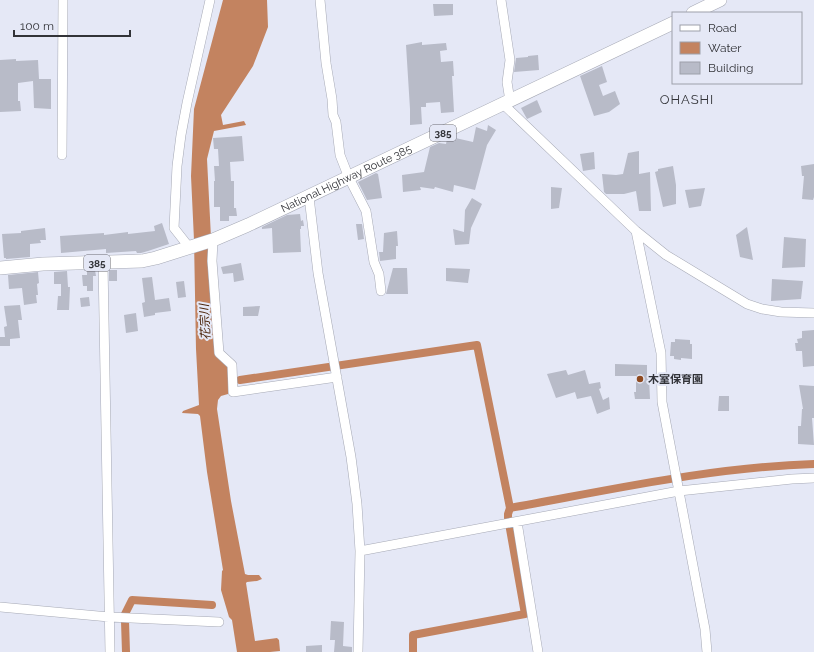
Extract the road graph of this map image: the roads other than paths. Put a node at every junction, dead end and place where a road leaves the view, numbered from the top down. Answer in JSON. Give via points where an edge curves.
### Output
{"nodes":[{"id":1,"x":63,"y":0,"type":"edge"},
{"id":2,"x":210,"y":0,"type":"edge"},
{"id":3,"x":320,"y":0,"type":"edge"},
{"id":4,"x":501,"y":0,"type":"edge"},
{"id":5,"x":720,"y":0,"type":"edge"},
{"id":6,"x":695,"y":12,"type":"edge"},
{"id":7,"x":672,"y":22,"type":"edge"},
{"id":8,"x":507,"y":102,"type":"junction"},
{"id":9,"x":62,"y":155,"type":"dead end"},
{"id":10,"x":348,"y":178,"type":"junction"},
{"id":11,"x":309,"y":197,"type":"junction"},
{"id":12,"x":636,"y":231,"type":"junction"},
{"id":13,"x":212,"y":240,"type":"junction"},
{"id":14,"x":190,"y":246,"type":"junction"},
{"id":15,"x":103,"y":263,"type":"junction"},
{"id":16,"x":0,"y":268,"type":"edge"},
{"id":17,"x":381,"y":291,"type":"dead end"},
{"id":18,"x":814,"y":313,"type":"edge"},
{"id":19,"x":337,"y":375,"type":"junction"},
{"id":20,"x":814,"y":478,"type":"edge"},
{"id":21,"x":678,"y":487,"type":"junction"},
{"id":22,"x":517,"y":522,"type":"junction"},
{"id":23,"x":360,"y":551,"type":"junction"},
{"id":24,"x":0,"y":607,"type":"edge"},
{"id":25,"x":109,"y":617,"type":"junction"},
{"id":26,"x":219,"y":622,"type":"dead end"},
{"id":27,"x":110,"y":652,"type":"edge"},
{"id":28,"x":358,"y":652,"type":"edge"},
{"id":29,"x":538,"y":652,"type":"edge"},
{"id":30,"x":707,"y":652,"type":"edge"}],
"edges":[{"from":1,"to":9,"type":"street"},
{"from":2,"to":14,"type":"street","via":[[186,103],[177,166],[174,228]]},
{"from":3,"to":10,"type":"street","via":[[333,115],[340,155]]},
{"from":4,"to":8,"type":"street","via":[[510,60]]},
{"from":5,"to":6,"type":"highway"},
{"from":7,"to":8,"type":"highway","name":"National Highway Route 385","number":"385"},
{"from":8,"to":10,"type":"highway","name":"National Highway Route 385","number":"385"},
{"from":8,"to":12,"type":"street"},
{"from":10,"to":11,"type":"highway","name":"National Highway Route 385","number":"385"},
{"from":10,"to":17,"type":"street","via":[[366,211]]},
{"from":11,"to":13,"type":"highway","name":"National Highway Route 385","number":"385"},
{"from":11,"to":19,"type":"street","via":[[318,273]]},
{"from":12,"to":18,"type":"street","via":[[666,255],[747,304],[781,312]]},
{"from":12,"to":21,"type":"street","via":[[661,353],[662,402]]},
{"from":13,"to":14,"type":"highway","name":"National Highway Route 385","number":"385"},
{"from":13,"to":19,"type":"street","via":[[219,353],[232,365],[233,392]]},
{"from":14,"to":15,"type":"highway","name":"National Highway Route 385","number":"385","via":[[142,261]]},
{"from":15,"to":16,"type":"highway","name":"National Highway Route 385","number":"385"},
{"from":15,"to":25,"type":"street"},
{"from":19,"to":23,"type":"street","via":[[351,457]]},
{"from":20,"to":21,"type":"street"},
{"from":21,"to":22,"type":"street"},
{"from":21,"to":30,"type":"street","via":[[705,629]]},
{"from":22,"to":23,"type":"street"},
{"from":22,"to":29,"type":"street"},
{"from":23,"to":28,"type":"street"},
{"from":24,"to":25,"type":"street"},
{"from":25,"to":26,"type":"street"},
{"from":25,"to":27,"type":"street"}]}
